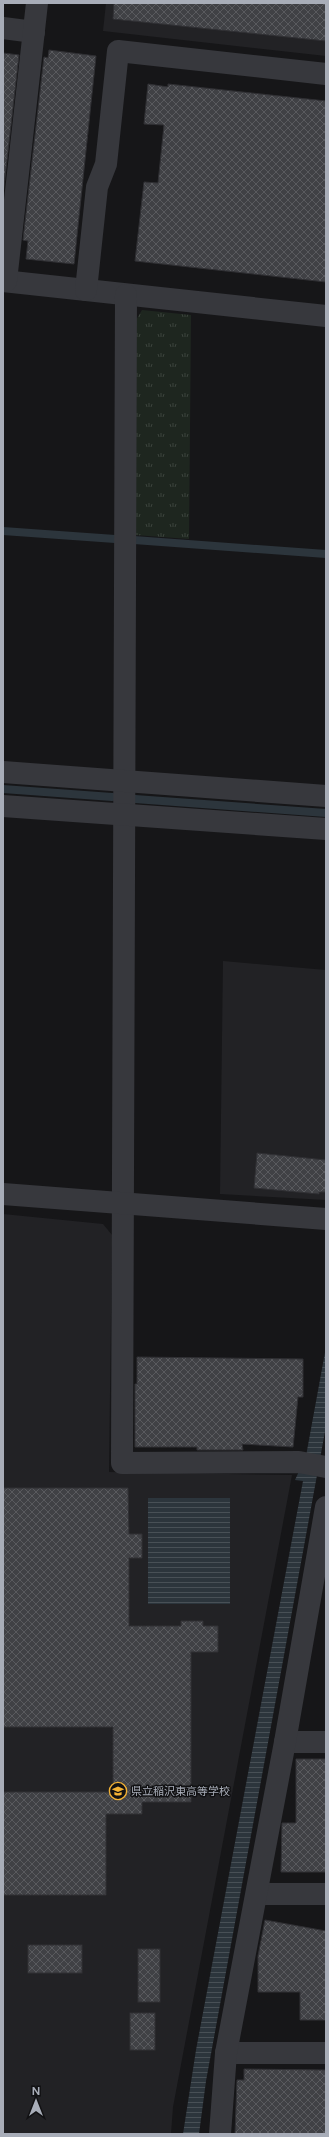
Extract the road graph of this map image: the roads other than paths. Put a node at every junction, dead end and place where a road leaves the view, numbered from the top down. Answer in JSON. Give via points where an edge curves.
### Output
{"nodes":[{"id":1,"x":37,"y":3,"type":"edge"},
{"id":2,"x":3,"y":28,"type":"edge"},
{"id":3,"x":34,"y":32,"type":"junction"},
{"id":4,"x":326,"y":74,"type":"edge"},
{"id":5,"x":9,"y":192,"type":"edge"},
{"id":6,"x":5,"y":281,"type":"edge"},
{"id":7,"x":86,"y":290,"type":"junction"},
{"id":8,"x":126,"y":295,"type":"junction"},
{"id":9,"x":326,"y":316,"type":"edge"},
{"id":10,"x":3,"y":772,"type":"edge"},
{"id":11,"x":125,"y":780,"type":"junction"},
{"id":12,"x":326,"y":796,"type":"edge"},
{"id":13,"x":3,"y":806,"type":"edge"},
{"id":14,"x":125,"y":815,"type":"junction"},
{"id":15,"x":326,"y":829,"type":"edge"},
{"id":16,"x":3,"y":1194,"type":"edge"},
{"id":17,"x":124,"y":1204,"type":"junction"},
{"id":18,"x":326,"y":1219,"type":"edge"},
{"id":19,"x":325,"y":1466,"type":"edge"},
{"id":20,"x":326,"y":1507,"type":"edge"},
{"id":21,"x":319,"y":1591,"type":"edge"},
{"id":22,"x":285,"y":1742,"type":"junction"},
{"id":23,"x":326,"y":1742,"type":"edge"},
{"id":24,"x":257,"y":1894,"type":"junction"},
{"id":25,"x":326,"y":1894,"type":"edge"},
{"id":26,"x":226,"y":2053,"type":"junction"},
{"id":27,"x":326,"y":2053,"type":"edge"},
{"id":28,"x":220,"y":2134,"type":"edge"}],
"edges":[{"from":1,"to":3,"type":"street"},
{"from":2,"to":3,"type":"street"},
{"from":3,"to":5,"type":"street"},
{"from":4,"to":7,"type":"street","via":[[118,51],[106,164],[97,187]]},
{"from":5,"to":6,"type":"street"},
{"from":6,"to":7,"type":"street"},
{"from":7,"to":8,"type":"street"},
{"from":8,"to":9,"type":"street"},
{"from":8,"to":11,"type":"street"},
{"from":10,"to":11,"type":"street"},
{"from":11,"to":12,"type":"street"},
{"from":11,"to":14,"type":"street"},
{"from":13,"to":14,"type":"street"},
{"from":14,"to":15,"type":"street"},
{"from":14,"to":17,"type":"street"},
{"from":16,"to":17,"type":"street"},
{"from":17,"to":18,"type":"street"},
{"from":17,"to":19,"type":"street","via":[[122,1463],[299,1462]]},
{"from":20,"to":21,"type":"street"},
{"from":21,"to":22,"type":"street"},
{"from":22,"to":23,"type":"street"},
{"from":22,"to":24,"type":"street"},
{"from":24,"to":25,"type":"street"},
{"from":24,"to":26,"type":"street"},
{"from":26,"to":27,"type":"street"},
{"from":26,"to":28,"type":"street"}]}
